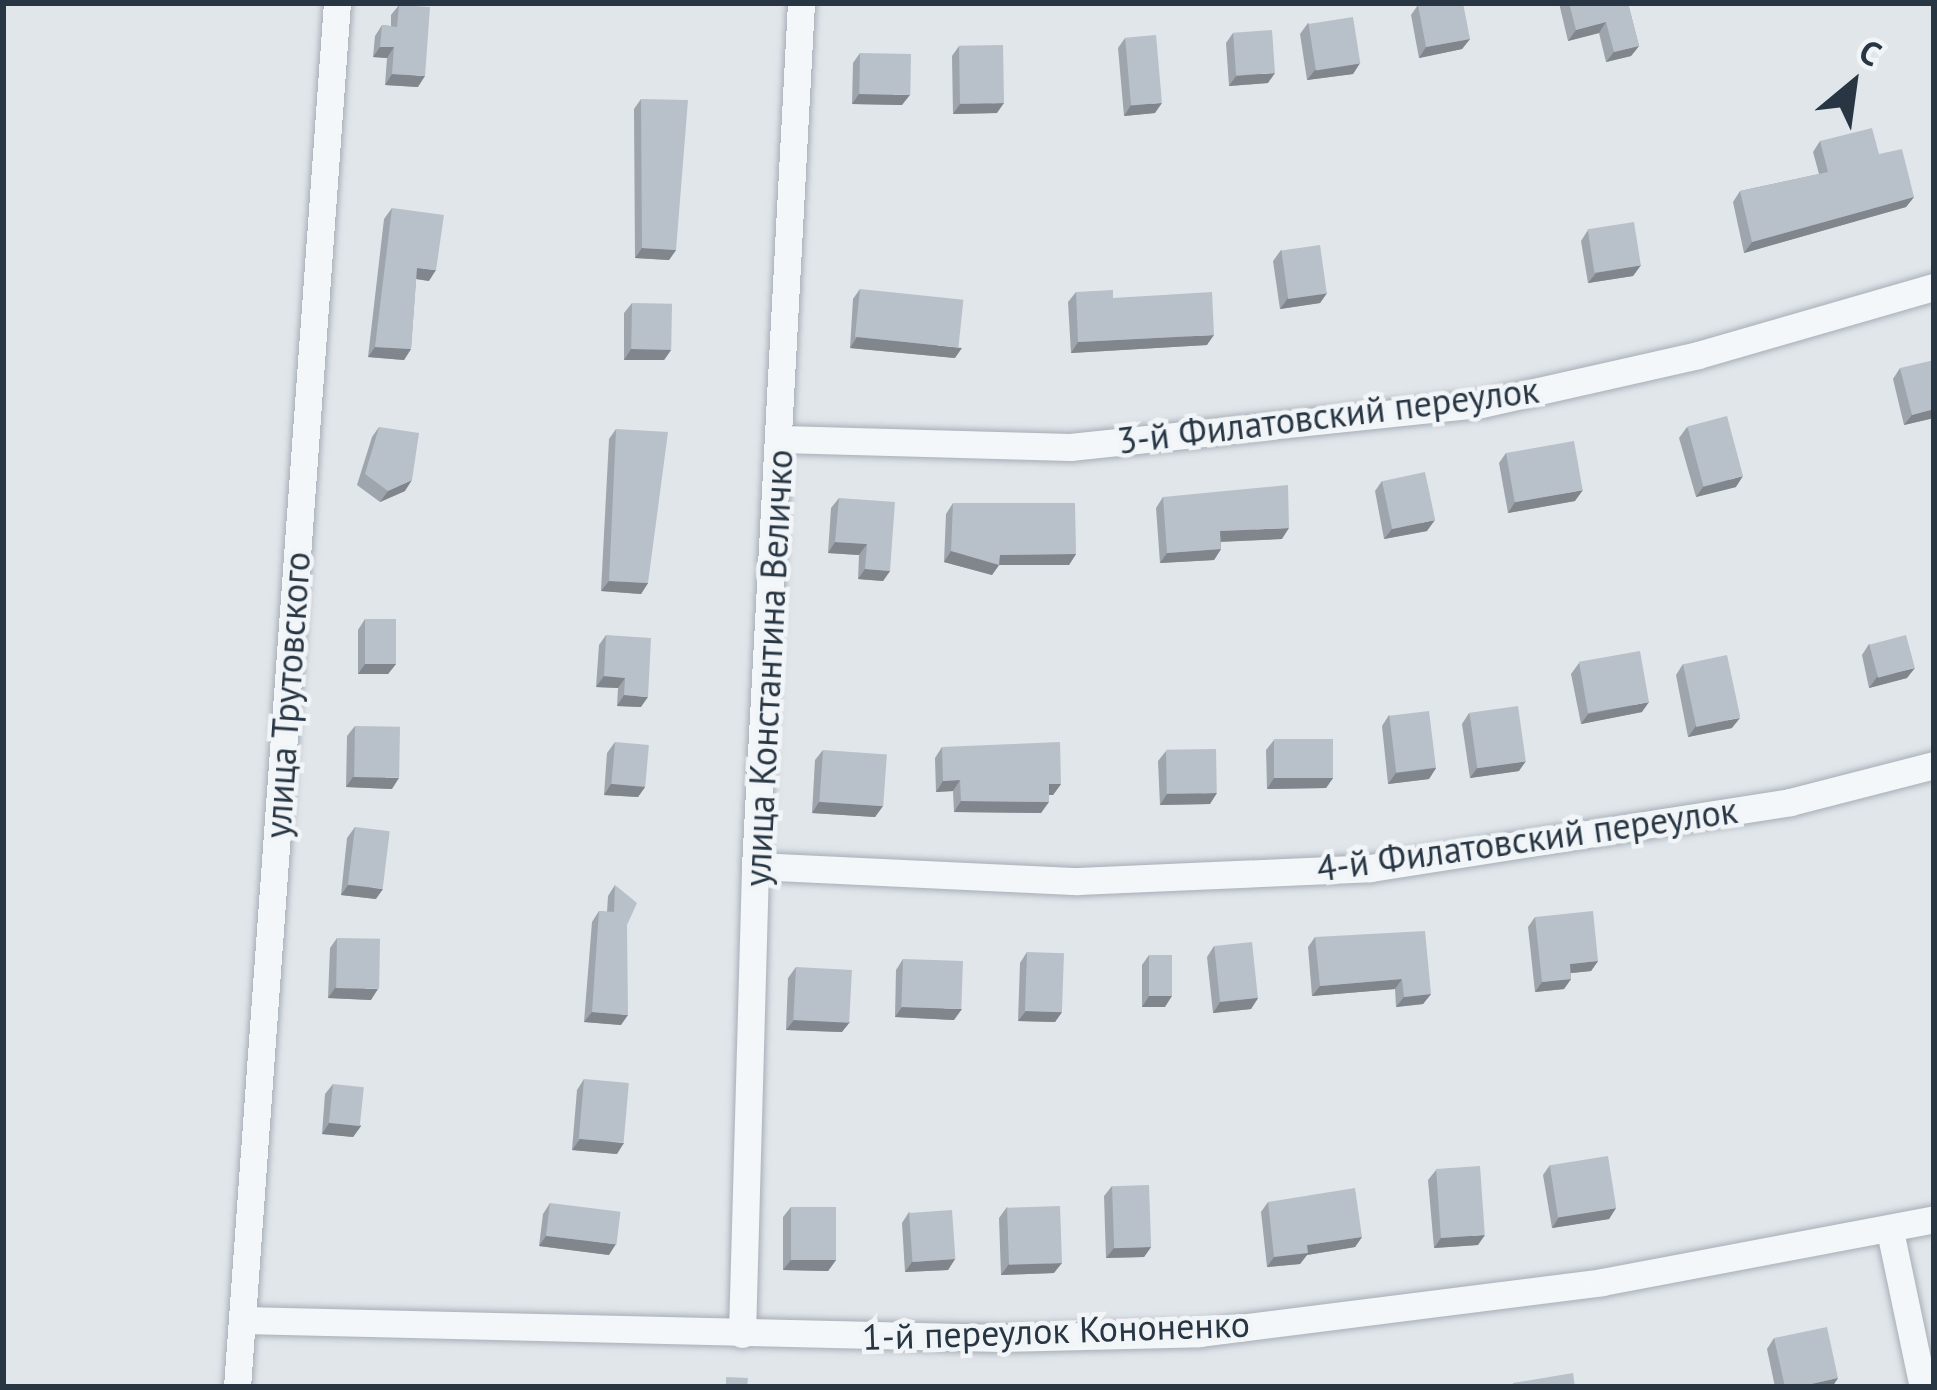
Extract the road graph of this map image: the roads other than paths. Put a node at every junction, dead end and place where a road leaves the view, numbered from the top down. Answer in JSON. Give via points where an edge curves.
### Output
{"nodes":[{"id":1,"x":337,"y":3,"type":"edge"},
{"id":2,"x":801,"y":3,"type":"edge"},
{"id":3,"x":1934,"y":287,"type":"edge"},
{"id":4,"x":782,"y":439,"type":"junction"},
{"id":5,"x":1934,"y":765,"type":"edge"},
{"id":6,"x":755,"y":866,"type":"junction"},
{"id":7,"x":1934,"y":1219,"type":"edge"},
{"id":8,"x":1890,"y":1231,"type":"junction"},
{"id":9,"x":242,"y":1320,"type":"junction"},
{"id":10,"x":742,"y":1334,"type":"junction"},
{"id":11,"x":237,"y":1387,"type":"edge"},
{"id":12,"x":1923,"y":1387,"type":"edge"}],
"edges":[{"from":1,"to":9,"type":"street","name":"улица Трутовского"},
{"from":2,"to":4,"type":"street","name":"улица Константина Величко"},
{"from":3,"to":4,"type":"street","name":"3-й Филатовский переулок","via":[[1698,355],[1480,404],[1070,447]]},
{"from":4,"to":6,"type":"street","name":"улица Константина Величко"},
{"from":5,"to":6,"type":"street","name":"4-й Филатовский переулок","via":[[1790,802],[1370,868],[1078,881]]},
{"from":6,"to":10,"type":"street","name":"улица Константина Величко"},
{"from":7,"to":8,"type":"street","name":"1-й переулок Кононенко"},
{"from":8,"to":10,"type":"street","name":"1-й переулок Кононенко","via":[[1602,1282],[1199,1333]]},
{"from":8,"to":12,"type":"street"},
{"from":9,"to":10,"type":"street","name":"1-й переулок Кононенко"},
{"from":9,"to":11,"type":"street","name":"улица Трутовского"}]}
